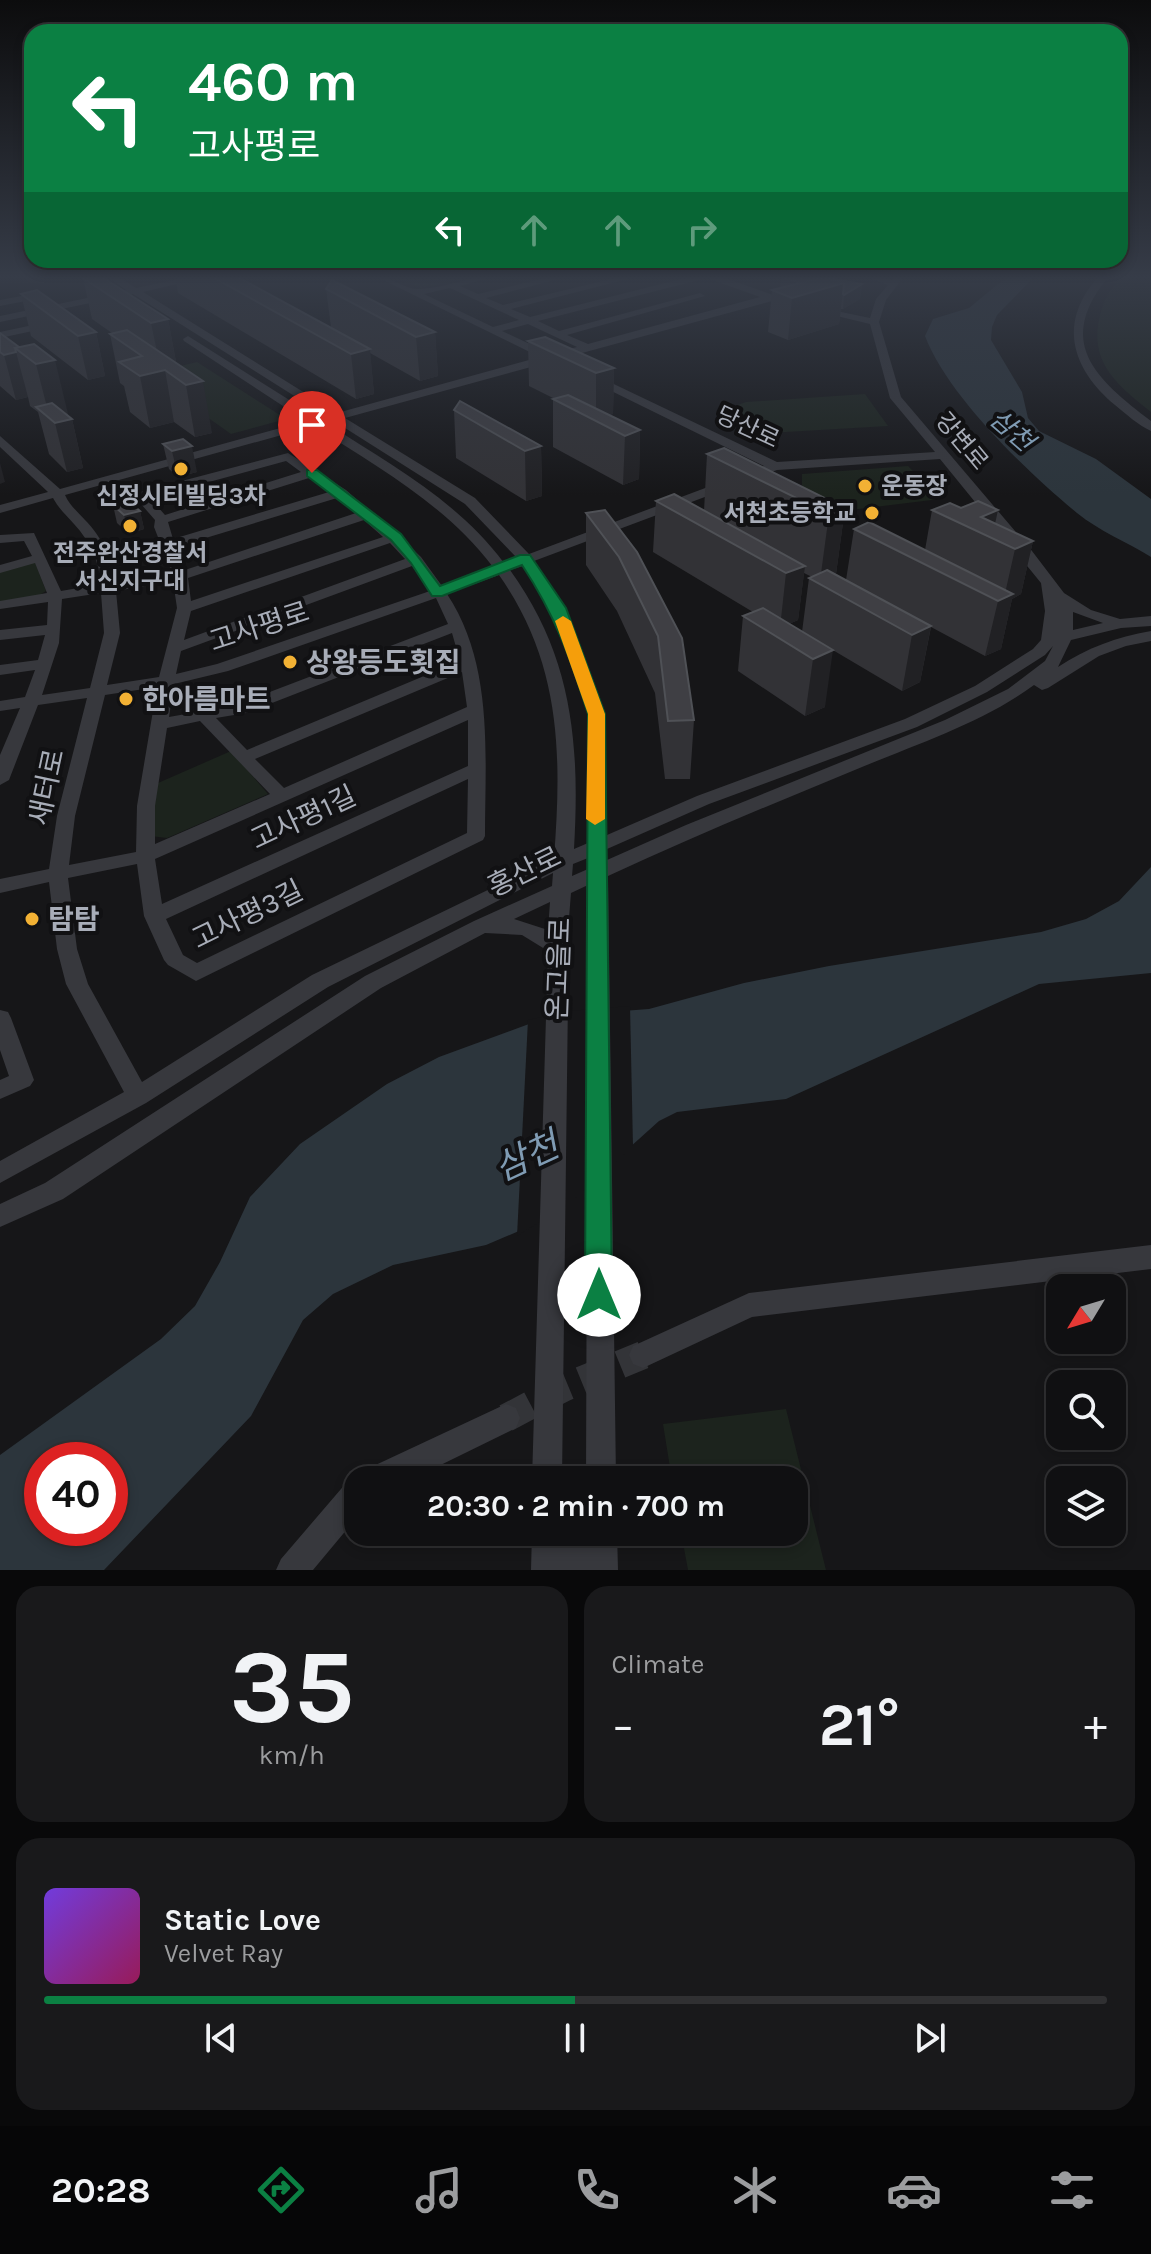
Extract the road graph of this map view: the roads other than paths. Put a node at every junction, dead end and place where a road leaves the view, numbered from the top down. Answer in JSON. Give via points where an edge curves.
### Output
{"nodes":[{"id":1,"x":203,"y":348,"type":"edge"},
{"id":2,"x":225,"y":348,"type":"edge"},
{"id":3,"x":530,"y":348,"type":"edge"},
{"id":4,"x":587,"y":348,"type":"edge"},
{"id":5,"x":882,"y":348,"type":"edge"},
{"id":6,"x":1078,"y":348,"type":"edge"},
{"id":7,"x":551,"y":358,"type":"junction"},
{"id":8,"x":566,"y":365,"type":"edge"},
{"id":9,"x":580,"y":372,"type":"edge"},
{"id":10,"x":334,"y":417,"type":"junction"},
{"id":11,"x":315,"y":421,"type":"junction"},
{"id":12,"x":1151,"y":427,"type":"edge"},
{"id":13,"x":0,"y":440,"type":"edge"},
{"id":14,"x":942,"y":455,"type":"junction"},
{"id":15,"x":189,"y":458,"type":"junction"},
{"id":16,"x":775,"y":466,"type":"junction"},
{"id":17,"x":312,"y":473,"type":"junction"},
{"id":18,"x":212,"y":475,"type":"junction"},
{"id":19,"x":750,"y":475,"type":"junction"},
{"id":20,"x":769,"y":485,"type":"edge"},
{"id":21,"x":57,"y":493,"type":"junction"},
{"id":22,"x":341,"y":493,"type":"junction"},
{"id":23,"x":0,"y":509,"type":"edge"},
{"id":24,"x":368,"y":514,"type":"junction"},
{"id":25,"x":162,"y":520,"type":"junction"},
{"id":26,"x":396,"y":537,"type":"junction"},
{"id":27,"x":0,"y":539,"type":"edge"},
{"id":28,"x":167,"y":545,"type":"junction"},
{"id":29,"x":39,"y":558,"type":"junction"},
{"id":30,"x":525,"y":558,"type":"junction"},
{"id":31,"x":416,"y":560,"type":"junction"},
{"id":32,"x":500,"y":567,"type":"junction"},
{"id":33,"x":0,"y":569,"type":"edge"},
{"id":34,"x":180,"y":576,"type":"junction"},
{"id":35,"x":1048,"y":581,"type":"junction"},
{"id":36,"x":111,"y":588,"type":"junction"},
{"id":37,"x":437,"y":593,"type":"junction"},
{"id":38,"x":1060,"y":597,"type":"junction"},
{"id":39,"x":55,"y":598,"type":"junction"},
{"id":40,"x":0,"y":605,"type":"edge"},
{"id":41,"x":184,"y":608,"type":"junction"},
{"id":42,"x":1151,"y":621,"type":"edge"},
{"id":43,"x":457,"y":626,"type":"junction"},
{"id":44,"x":53,"y":629,"type":"junction"},
{"id":45,"x":1125,"y":631,"type":"junction"},
{"id":46,"x":0,"y":635,"type":"edge"},
{"id":47,"x":1151,"y":636,"type":"edge"},
{"id":48,"x":1057,"y":639,"type":"junction"},
{"id":49,"x":176,"y":648,"type":"junction"},
{"id":50,"x":469,"y":663,"type":"junction"},
{"id":51,"x":44,"y":664,"type":"junction"},
{"id":52,"x":0,"y":670,"type":"edge"},
{"id":53,"x":166,"y":681,"type":"junction"},
{"id":54,"x":98,"y":692,"type":"junction"},
{"id":55,"x":1014,"y":692,"type":"junction"},
{"id":56,"x":29,"y":701,"type":"junction"},
{"id":57,"x":0,"y":706,"type":"edge"},
{"id":58,"x":475,"y":710,"type":"junction"},
{"id":59,"x":205,"y":717,"type":"junction"},
{"id":60,"x":159,"y":724,"type":"junction"},
{"id":61,"x":5,"y":745,"type":"edge"},
{"id":62,"x":244,"y":757,"type":"junction"},
{"id":63,"x":476,"y":769,"type":"junction"},
{"id":64,"x":0,"y":780,"type":"edge"},
{"id":65,"x":280,"y":794,"type":"junction"},
{"id":66,"x":145,"y":856,"type":"junction"},
{"id":67,"x":596,"y":859,"type":"junction"},
{"id":68,"x":561,"y":863,"type":"junction"},
{"id":69,"x":58,"y":873,"type":"junction"},
{"id":70,"x":0,"y":886,"type":"edge"},
{"id":71,"x":562,"y":886,"type":"junction"},
{"id":72,"x":154,"y":916,"type":"junction"},
{"id":73,"x":481,"y":926,"type":"junction"},
{"id":74,"x":558,"y":948,"type":"junction"},
{"id":75,"x":0,"y":1018,"type":"edge"},
{"id":76,"x":0,"y":1090,"type":"edge"},
{"id":77,"x":138,"y":1096,"type":"junction"},
{"id":78,"x":0,"y":1173,"type":"edge"},
{"id":79,"x":0,"y":1216,"type":"edge"},
{"id":80,"x":1151,"y":1257,"type":"edge"},
{"id":81,"x":643,"y":1355,"type":"tunnel mouth"},
{"id":82,"x":506,"y":1418,"type":"tunnel mouth"},
{"id":83,"x":407,"y":1466,"type":"edge"},
{"id":84,"x":547,"y":1466,"type":"edge"},
{"id":85,"x":601,"y":1466,"type":"edge"},
{"id":86,"x":344,"y":1509,"type":"edge"},
{"id":87,"x":602,"y":1552,"type":"edge"},
{"id":88,"x":547,"y":1553,"type":"edge"},
{"id":89,"x":292,"y":1570,"type":"edge"}],
"edges":[{"from":1,"to":11,"type":"street","name":"온고을로"},
{"from":2,"to":10,"type":"street","name":"온고을로"},
{"from":3,"to":7,"type":"street"},
{"from":4,"to":7,"type":"street"},
{"from":5,"to":14,"type":"street","name":"강변로","via":[[896,398]]},
{"from":6,"to":12,"type":"street","via":[[1100,385]]},
{"from":7,"to":8,"type":"street"},
{"from":7,"to":10,"type":"street"},
{"from":9,"to":16,"type":"street","name":"당산로"},
{"from":10,"to":11,"type":"street"},
{"from":10,"to":30,"type":"street","name":"온고을로","via":[[470,501]]},
{"from":11,"to":15,"type":"street"},
{"from":11,"to":32,"type":"street","name":"온고을로","via":[[415,486],[469,529]]},
{"from":13,"to":21,"type":"street","name":"새터로"},
{"from":14,"to":16,"type":"street","name":"당산로"},
{"from":14,"to":35,"type":"street","name":"강변로"},
{"from":15,"to":18,"type":"street"},
{"from":15,"to":21,"type":"street"},
{"from":16,"to":19,"type":"street"},
{"from":17,"to":18,"type":"street","via":[[288,457]]},
{"from":17,"to":22,"type":"street"},
{"from":17,"to":25,"type":"street"},
{"from":18,"to":25,"type":"street","name":"고사평3길","via":[[141,496]]},
{"from":19,"to":20,"type":"street"},
{"from":19,"to":30,"type":"street"},
{"from":21,"to":23,"type":"street"},
{"from":21,"to":36,"type":"street","name":"새터로","via":[[106,563]]},
{"from":22,"to":24,"type":"street"},
{"from":22,"to":28,"type":"street"},
{"from":24,"to":26,"type":"street"},
{"from":24,"to":34,"type":"street"},
{"from":25,"to":28,"type":"street","name":"고사평3길"},
{"from":26,"to":31,"type":"street"},
{"from":26,"to":41,"type":"street"},
{"from":27,"to":29,"type":"street","via":[[29,536]]},
{"from":28,"to":34,"type":"street","name":"고사평3길"},
{"from":29,"to":33,"type":"street"},
{"from":29,"to":39,"type":"street"},
{"from":30,"to":32,"type":"street","name":"고사평로"},
{"from":30,"to":67,"type":"street","name":"온고을로","via":[[558,608],[597,714]]},
{"from":31,"to":37,"type":"street"},
{"from":31,"to":49,"type":"street"},
{"from":32,"to":37,"type":"street","name":"고사평로"},
{"from":32,"to":68,"type":"street","name":"온고을로","via":[[529,611],[554,672],[567,754]]},
{"from":34,"to":36,"type":"street"},
{"from":34,"to":41,"type":"street","name":"고사평3길"},
{"from":35,"to":38,"type":"street","name":"강변로"},
{"from":35,"to":48,"type":"street"},
{"from":36,"to":39,"type":"street"},
{"from":36,"to":54,"type":"street","name":"새터로","via":[[112,633]]},
{"from":37,"to":43,"type":"street"},
{"from":37,"to":53,"type":"street","name":"고사평로","via":[[222,668]]},
{"from":38,"to":45,"type":"street"},
{"from":38,"to":48,"type":"street","name":"강변로","via":[[1066,607]]},
{"from":39,"to":40,"type":"street"},
{"from":39,"to":44,"type":"street"},
{"from":41,"to":49,"type":"street","name":"고사평3길"},
{"from":42,"to":45,"type":"street","name":"홍산로"},
{"from":43,"to":50,"type":"street"},
{"from":43,"to":59,"type":"street","via":[[240,709]]},
{"from":44,"to":46,"type":"street"},
{"from":44,"to":51,"type":"street"},
{"from":45,"to":47,"type":"street","name":"홍산로"},
{"from":45,"to":48,"type":"street","name":"홍산로"},
{"from":45,"to":55,"type":"street","name":"홍산로","via":[[1026,695]]},
{"from":48,"to":55,"type":"street","via":[[1052,664]]},
{"from":48,"to":67,"type":"street","name":"홍산로","via":[[981,689],[911,723],[703,800]]},
{"from":49,"to":53,"type":"street","name":"고사평3길"},
{"from":50,"to":58,"type":"street"},
{"from":50,"to":62,"type":"street"},
{"from":51,"to":52,"type":"street"},
{"from":51,"to":56,"type":"street"},
{"from":53,"to":54,"type":"street","name":"고사평로"},
{"from":53,"to":60,"type":"street","name":"고사평3길"},
{"from":54,"to":56,"type":"street","name":"고사평로"},
{"from":54,"to":69,"type":"street","name":"새터로","via":[[66,816]]},
{"from":55,"to":67,"type":"street","name":"홍산로","via":[[951,724]]},
{"from":56,"to":57,"type":"street","name":"고사평로"},
{"from":56,"to":61,"type":"street"},
{"from":58,"to":63,"type":"street"},
{"from":58,"to":65,"type":"street","name":"고사평1길"},
{"from":59,"to":60,"type":"street"},
{"from":59,"to":62,"type":"street","name":"고사평1길"},
{"from":60,"to":66,"type":"street","name":"고사평3길","via":[[146,806]]},
{"from":61,"to":64,"type":"street"},
{"from":62,"to":65,"type":"street","name":"고사평1길"},
{"from":63,"to":72,"type":"street","name":"고사평1길"},
{"from":63,"to":72,"type":"street","name":"고사평3길","via":[[476,836],[196,973],[175,960]]},
{"from":65,"to":66,"type":"street"},
{"from":66,"to":69,"type":"street"},
{"from":66,"to":72,"type":"street","name":"고사평3길"},
{"from":67,"to":68,"type":"street","name":"홍산로"},
{"from":67,"to":71,"type":"street","name":"홍산로"},
{"from":67,"to":85,"type":"street","name":"온고을로"},
{"from":68,"to":71,"type":"street","name":"온고을로"},
{"from":68,"to":77,"type":"street","name":"홍산로","via":[[320,981]]},
{"from":69,"to":70,"type":"street"},
{"from":69,"to":77,"type":"street","name":"새터로","via":[[77,984]]},
{"from":71,"to":73,"type":"street","name":"홍산로"},
{"from":71,"to":74,"type":"street","name":"온고을로"},
{"from":73,"to":74,"type":"street","via":[[537,930]]},
{"from":73,"to":79,"type":"street","name":"홍산로","via":[[373,982],[54,1191]]},
{"from":74,"to":84,"type":"street","name":"온고을로"},
{"from":75,"to":76,"type":"street","via":[[22,1080]]},
{"from":77,"to":78,"type":"street","name":"홍산로"},
{"from":80,"to":81,"type":"street","via":[[749,1305]]},
{"from":82,"to":83,"type":"street"},
{"from":86,"to":89,"type":"street"},
{"from":87,"to":88,"type":"street"}]}
